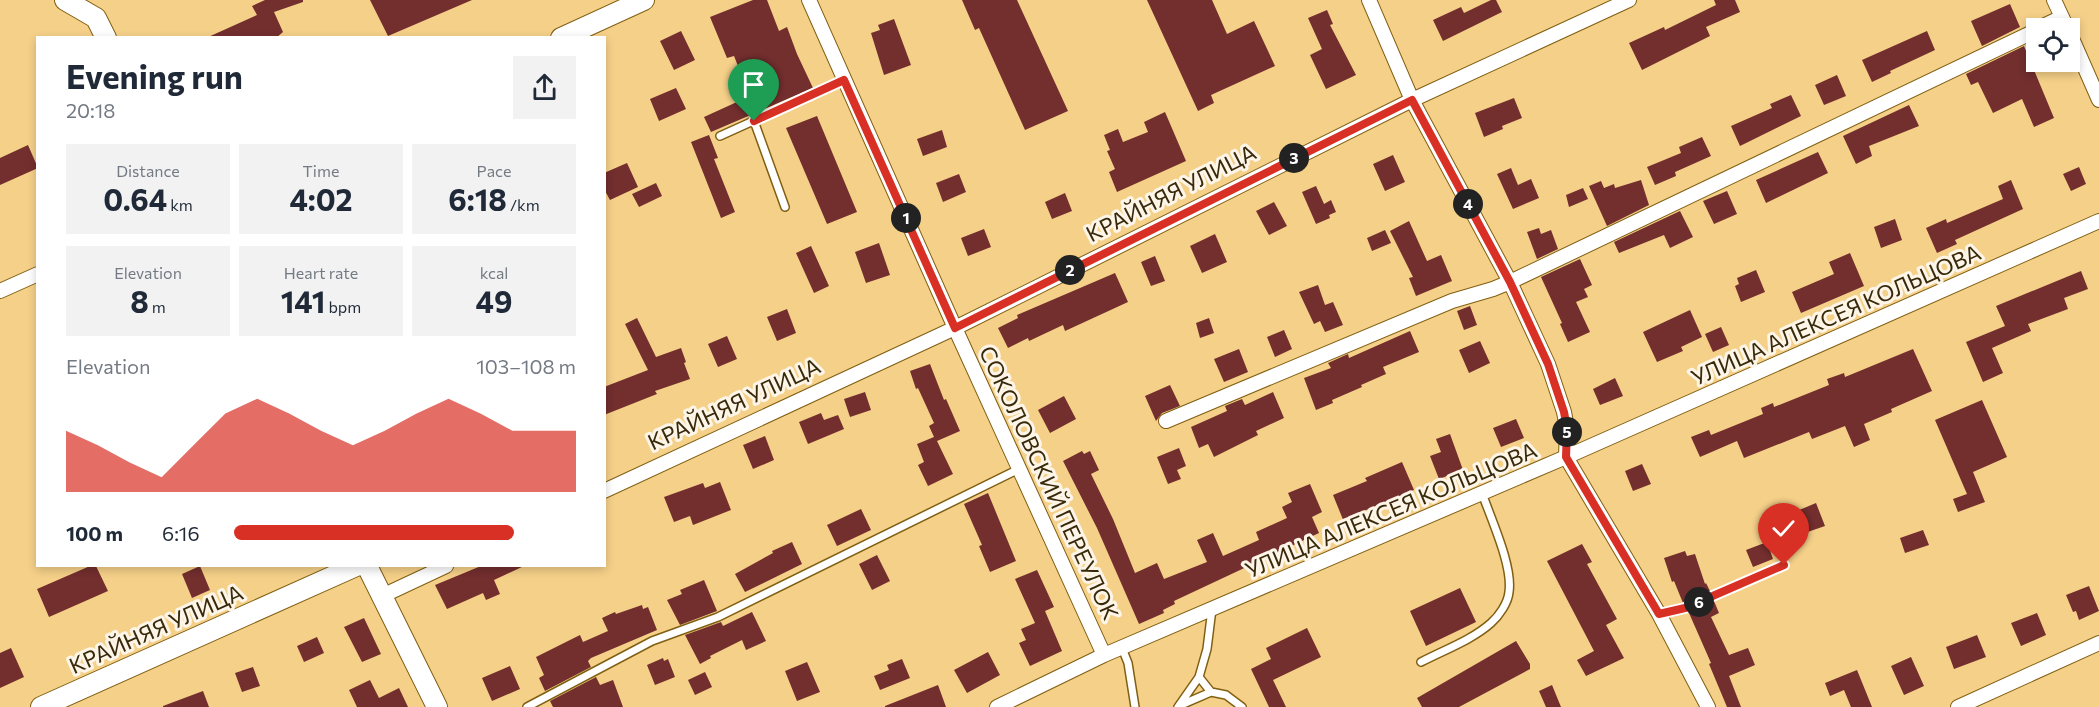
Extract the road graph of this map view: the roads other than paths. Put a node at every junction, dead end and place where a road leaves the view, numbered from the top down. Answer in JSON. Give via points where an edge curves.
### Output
{"nodes":[{"id":1,"x":66,"y":0,"type":"edge"},
{"id":2,"x":644,"y":0,"type":"edge"},
{"id":3,"x":809,"y":0,"type":"edge"},
{"id":4,"x":1369,"y":0,"type":"edge"},
{"id":5,"x":1629,"y":0,"type":"edge"},
{"id":6,"x":2054,"y":0,"type":"edge"},
{"id":7,"x":2063,"y":18,"type":"edge"},
{"id":8,"x":2026,"y":35,"type":"edge"},
{"id":9,"x":105,"y":36,"type":"edge"},
{"id":10,"x":565,"y":36,"type":"edge"},
{"id":11,"x":2080,"y":57,"type":"edge"},
{"id":12,"x":844,"y":80,"type":"junction"},
{"id":13,"x":1412,"y":100,"type":"junction"},
{"id":14,"x":2099,"y":100,"type":"edge"},
{"id":15,"x":754,"y":121,"type":"junction"},
{"id":16,"x":720,"y":136,"type":"dead end"},
{"id":17,"x":785,"y":207,"type":"dead end"},
{"id":18,"x":2099,"y":221,"type":"edge"},
{"id":19,"x":36,"y":275,"type":"edge"},
{"id":20,"x":1510,"y":282,"type":"junction"},
{"id":21,"x":0,"y":291,"type":"edge"},
{"id":22,"x":955,"y":328,"type":"junction"},
{"id":23,"x":1166,"y":421,"type":"dead end"},
{"id":24,"x":1566,"y":457,"type":"junction"},
{"id":25,"x":1019,"y":469,"type":"junction"},
{"id":26,"x":606,"y":490,"type":"edge"},
{"id":27,"x":1482,"y":494,"type":"junction"},
{"id":28,"x":1784,"y":565,"type":"dead end"},
{"id":29,"x":354,"y":567,"type":"edge"},
{"id":30,"x":368,"y":567,"type":"edge"},
{"id":31,"x":444,"y":567,"type":"edge"},
{"id":32,"x":382,"y":596,"type":"junction"},
{"id":33,"x":1212,"y":609,"type":"junction"},
{"id":34,"x":1659,"y":614,"type":"junction"},
{"id":35,"x":2099,"y":643,"type":"edge"},
{"id":36,"x":1122,"y":648,"type":"junction"},
{"id":37,"x":1104,"y":655,"type":"junction"},
{"id":38,"x":1421,"y":662,"type":"dead end"},
{"id":39,"x":1199,"y":677,"type":"junction"},
{"id":40,"x":1211,"y":692,"type":"junction"},
{"id":41,"x":41,"y":707,"type":"edge"},
{"id":42,"x":437,"y":707,"type":"edge"},
{"id":43,"x":527,"y":707,"type":"edge"},
{"id":44,"x":997,"y":707,"type":"edge"},
{"id":45,"x":1135,"y":707,"type":"edge"},
{"id":46,"x":1177,"y":707,"type":"edge"},
{"id":47,"x":1242,"y":707,"type":"edge"},
{"id":48,"x":1708,"y":707,"type":"edge"},
{"id":49,"x":1958,"y":707,"type":"edge"}],
"edges":[{"from":1,"to":9,"type":"main road","via":[[96,18]]},
{"from":2,"to":10,"type":"main road"},
{"from":3,"to":12,"type":"street","name":"СОКОЛОВСКИЙ ПЕРЕУЛОК"},
{"from":4,"to":13,"type":"street"},
{"from":5,"to":13,"type":"street","name":"КРАЙНЯЯ УЛИЦА"},
{"from":6,"to":7,"type":"street"},
{"from":8,"to":20,"type":"street"},
{"from":11,"to":14,"type":"street"},
{"from":12,"to":15,"type":"lane"},
{"from":12,"to":22,"type":"street","name":"СОКОЛОВСКИЙ ПЕРЕУЛОК"},
{"from":13,"to":20,"type":"street"},
{"from":13,"to":22,"type":"street","name":"КРАЙНЯЯ УЛИЦА"},
{"from":15,"to":16,"type":"lane"},
{"from":15,"to":17,"type":"lane"},
{"from":18,"to":24,"type":"street","name":"УЛИЦА АЛЕКСЕЯ КОЛЬЦОВА"},
{"from":19,"to":21,"type":"street"},
{"from":20,"to":23,"type":"street","via":[[1452,301]]},
{"from":20,"to":24,"type":"street","via":[[1560,394],[1567,428]]},
{"from":22,"to":25,"type":"street","name":"СОКОЛОВСКИЙ ПЕРЕУЛОК"},
{"from":22,"to":26,"type":"street","name":"КРАЙНЯЯ УЛИЦА"},
{"from":24,"to":27,"type":"street","name":"УЛИЦА АЛЕКСЕЯ КОЛЬЦОВА"},
{"from":24,"to":34,"type":"street"},
{"from":25,"to":37,"type":"street","name":"СОКОЛОВСКИЙ ПЕРЕУЛОК"},
{"from":25,"to":43,"type":"lane","via":[[718,617],[652,642]]},
{"from":27,"to":33,"type":"street","name":"УЛИЦА АЛЕКСЕЯ КОЛЬЦОВА"},
{"from":27,"to":38,"type":"lane","via":[[1506,563],[1510,586],[1506,603],[1492,623]]},
{"from":28,"to":34,"type":"lane","via":[[1685,608]]},
{"from":29,"to":41,"type":"main road","name":"КРАЙНЯЯ УЛИЦА"},
{"from":30,"to":32,"type":"main road"},
{"from":31,"to":32,"type":"street"},
{"from":32,"to":42,"type":"main road"},
{"from":33,"to":36,"type":"street","name":"УЛИЦА АЛЕКСЕЯ КОЛЬЦОВА"},
{"from":33,"to":39,"type":"lane"},
{"from":34,"to":48,"type":"street"},
{"from":35,"to":49,"type":"street"},
{"from":36,"to":37,"type":"street","name":"УЛИЦА АЛЕКСЕЯ КОЛЬЦОВА"},
{"from":36,"to":45,"type":"lane"},
{"from":37,"to":44,"type":"street","name":"УЛИЦА АЛЕКСЕЯ КОЛЬЦОВА"},
{"from":39,"to":40,"type":"lane"},
{"from":39,"to":46,"type":"lane"},
{"from":40,"to":46,"type":"lane"},
{"from":40,"to":47,"type":"lane","via":[[1226,695]]}]}
